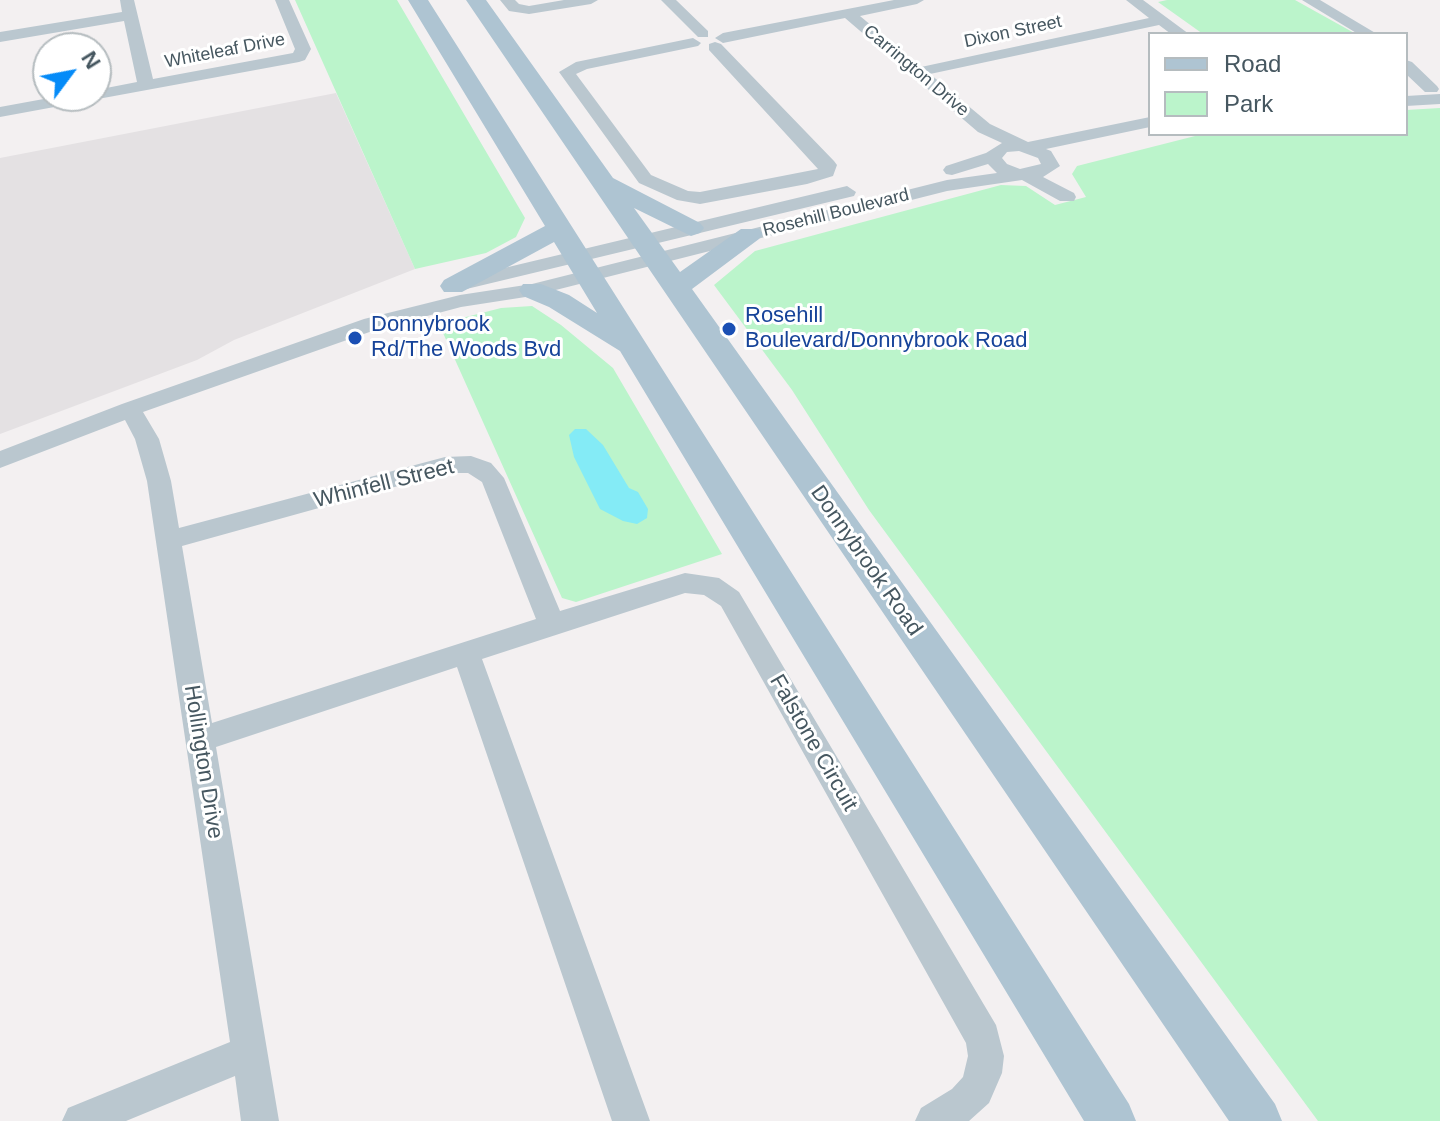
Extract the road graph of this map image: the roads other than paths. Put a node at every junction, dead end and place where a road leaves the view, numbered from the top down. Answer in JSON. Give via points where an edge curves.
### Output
{"nodes":[{"id":1,"x":282,"y":0,"type":"edge"},
{"id":2,"x":418,"y":0,"type":"edge"},
{"id":3,"x":476,"y":0,"type":"edge"},
{"id":4,"x":507,"y":0,"type":"edge"},
{"id":5,"x":591,"y":0,"type":"edge"},
{"id":6,"x":668,"y":0,"type":"edge"},
{"id":7,"x":917,"y":0,"type":"edge"},
{"id":8,"x":1133,"y":0,"type":"edge"},
{"id":9,"x":1309,"y":0,"type":"edge"},
{"id":10,"x":129,"y":8,"type":"edge"},
{"id":11,"x":848,"y":13,"type":"junction"},
{"id":12,"x":1162,"y":20,"type":"junction"},
{"id":13,"x":1178,"y":32,"type":"edge"},
{"id":14,"x":1365,"y":32,"type":"edge"},
{"id":15,"x":0,"y":37,"type":"edge"},
{"id":16,"x":698,"y":38,"type":"junction"},
{"id":17,"x":719,"y":42,"type":"junction"},
{"id":18,"x":1408,"y":67,"type":"edge"},
{"id":19,"x":919,"y":72,"type":"junction"},
{"id":20,"x":146,"y":86,"type":"junction"},
{"id":21,"x":1408,"y":90,"type":"edge"},
{"id":22,"x":112,"y":92,"type":"edge"},
{"id":23,"x":1437,"y":92,"type":"edge"},
{"id":24,"x":1408,"y":100,"type":"edge"},
{"id":25,"x":32,"y":106,"type":"edge"},
{"id":26,"x":0,"y":112,"type":"edge"},
{"id":27,"x":1148,"y":122,"type":"edge"},
{"id":28,"x":984,"y":128,"type":"junction"},
{"id":29,"x":1149,"y":136,"type":"edge"},
{"id":30,"x":1024,"y":146,"type":"junction"},
{"id":31,"x":993,"y":155,"type":"junction"},
{"id":32,"x":1051,"y":165,"type":"junction"},
{"id":33,"x":1022,"y":175,"type":"junction"},
{"id":34,"x":600,"y":180,"type":"junction"},
{"id":35,"x":691,"y":228,"type":"junction"},
{"id":36,"x":559,"y":229,"type":"junction"},
{"id":37,"x":750,"y":234,"type":"junction"},
{"id":38,"x":658,"y":262,"type":"junction"},
{"id":39,"x":582,"y":266,"type":"junction"},
{"id":40,"x":453,"y":286,"type":"junction"},
{"id":41,"x":532,"y":290,"type":"junction"},
{"id":42,"x":634,"y":348,"type":"junction"},
{"id":43,"x":130,"y":409,"type":"junction"},
{"id":44,"x":0,"y":460,"type":"edge"},
{"id":45,"x":167,"y":541,"type":"junction"},
{"id":46,"x":552,"y":624,"type":"junction"},
{"id":47,"x":466,"y":654,"type":"junction"},
{"id":48,"x":200,"y":740,"type":"junction"},
{"id":49,"x":248,"y":1053,"type":"junction"},
{"id":50,"x":81,"y":1121,"type":"edge"},
{"id":51,"x":260,"y":1121,"type":"edge"},
{"id":52,"x":631,"y":1121,"type":"edge"},
{"id":53,"x":934,"y":1121,"type":"edge"},
{"id":54,"x":1112,"y":1121,"type":"edge"},
{"id":55,"x":1258,"y":1121,"type":"edge"}],
"edges":[{"from":1,"to":20,"type":"street","name":"Whiteleaf Drive","via":[[303,49],[299,57]]},
{"from":2,"to":36,"type":"main road"},
{"from":3,"to":34,"type":"main road","name":"Donnybrook Road"},
{"from":4,"to":5,"type":"street","via":[[514,8],[529,10]]},
{"from":6,"to":16,"type":"street"},
{"from":7,"to":11,"type":"street"},
{"from":8,"to":12,"type":"street"},
{"from":9,"to":14,"type":"street"},
{"from":10,"to":15,"type":"street"},
{"from":10,"to":20,"type":"street"},
{"from":11,"to":17,"type":"street"},
{"from":11,"to":19,"type":"street","name":"Carrington Drive"},
{"from":12,"to":13,"type":"street"},
{"from":12,"to":19,"type":"street","name":"Dixon Street"},
{"from":16,"to":17,"type":"street"},
{"from":16,"to":17,"type":"street","via":[[567,72],[645,179],[700,198],[827,172],[828,165]]},
{"from":18,"to":23,"type":"street"},
{"from":19,"to":28,"type":"street","name":"Carrington Drive"},
{"from":20,"to":22,"type":"street","name":"Whiteleaf Drive"},
{"from":21,"to":23,"type":"street"},
{"from":23,"to":24,"type":"street"},
{"from":25,"to":26,"type":"street"},
{"from":27,"to":30,"type":"street"},
{"from":28,"to":30,"type":"street","name":"Carrington Drive"},
{"from":28,"to":31,"type":"street","name":"Carrington Drive"},
{"from":29,"to":32,"type":"street"},
{"from":30,"to":31,"type":"street","name":"Rosehill Boulevard"},
{"from":30,"to":32,"type":"street","name":"Carrington Drive","via":[[1045,155]]},
{"from":31,"to":33,"type":"street","via":[[1001,168]]},
{"from":31,"to":35,"type":"street","name":"Rosehill Boulevard","via":[[920,178]]},
{"from":32,"to":33,"type":"street","name":"Rosehill Boulevard"},
{"from":32,"to":33,"type":"street","via":[[1067,197]]},
{"from":33,"to":37,"type":"street","name":"Rosehill Boulevard","via":[[947,186]]},
{"from":34,"to":35,"type":"main road"},
{"from":34,"to":38,"type":"main road","name":"Donnybrook Road"},
{"from":35,"to":38,"type":"street","name":"Rosehill Boulevard"},
{"from":36,"to":39,"type":"main road"},
{"from":36,"to":40,"type":"main road"},
{"from":37,"to":38,"type":"main road"},
{"from":37,"to":38,"type":"street","name":"Rosehill Boulevard"},
{"from":38,"to":39,"type":"street"},
{"from":38,"to":55,"type":"main road","name":"Donnybrook Road"},
{"from":39,"to":40,"type":"street"},
{"from":39,"to":41,"type":"street"},
{"from":39,"to":42,"type":"main road"},
{"from":40,"to":43,"type":"street","via":[[299,332]]},
{"from":41,"to":42,"type":"main road"},
{"from":41,"to":43,"type":"street","via":[[460,301],[371,324]]},
{"from":42,"to":54,"type":"main road"},
{"from":43,"to":44,"type":"street"},
{"from":43,"to":45,"type":"street","name":"Hollington Drive","via":[[155,458]]},
{"from":45,"to":46,"type":"street","name":"Whinfell Street","via":[[445,465],[471,464],[492,478]]},
{"from":45,"to":48,"type":"street","name":"Hollington Drive"},
{"from":46,"to":47,"type":"street","name":"Falstone Circuit"},
{"from":46,"to":53,"type":"street","name":"Falstone Circuit","via":[[685,583],[710,585],[730,599],[983,1038],[984,1073],[976,1090]]},
{"from":47,"to":48,"type":"street","name":"Falstone Circuit"},
{"from":47,"to":52,"type":"street"},
{"from":48,"to":49,"type":"street","name":"Hollington Drive"},
{"from":49,"to":50,"type":"street"},
{"from":49,"to":51,"type":"street","name":"Hollington Drive"}]}
